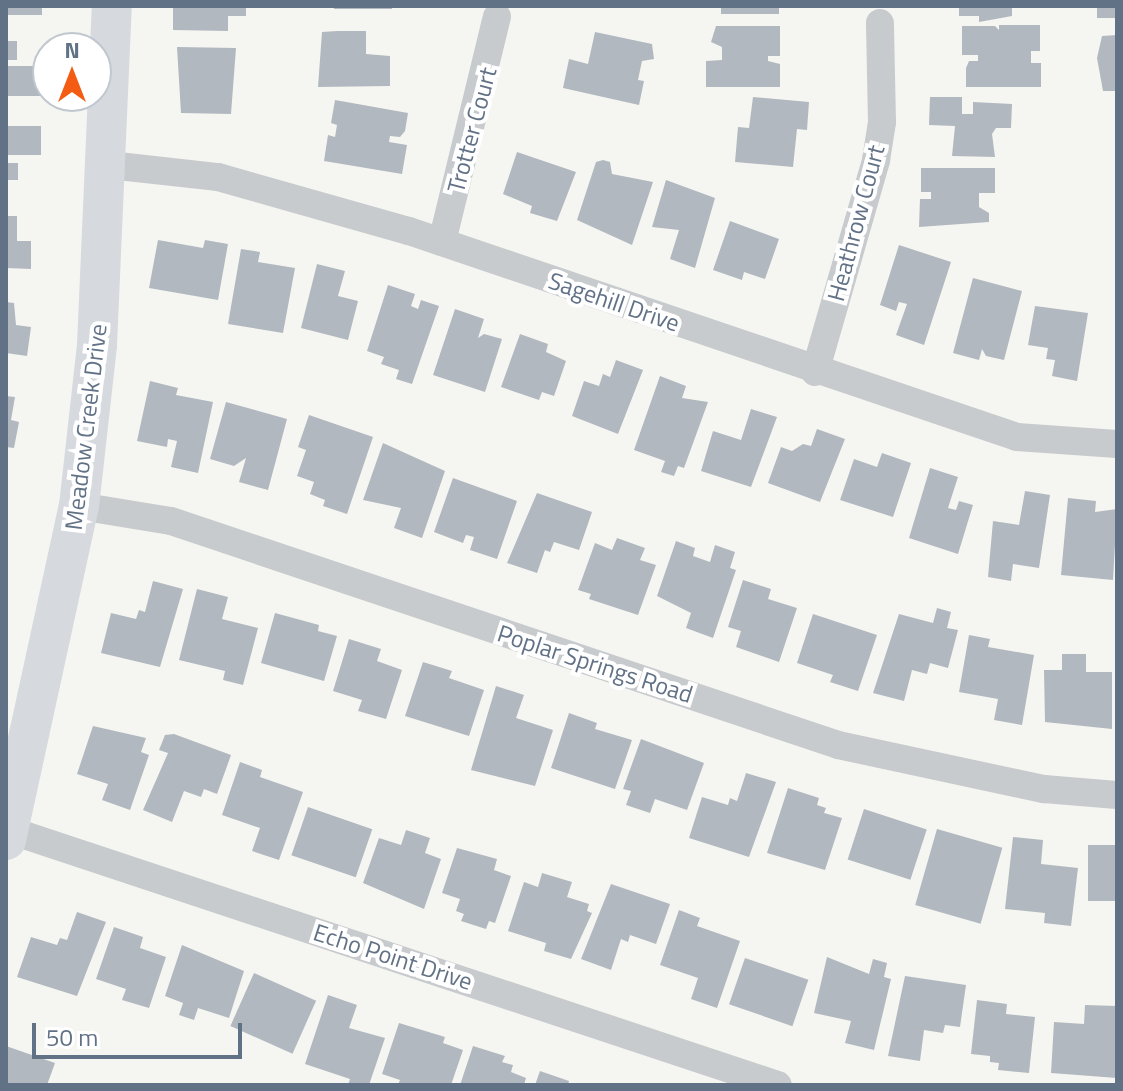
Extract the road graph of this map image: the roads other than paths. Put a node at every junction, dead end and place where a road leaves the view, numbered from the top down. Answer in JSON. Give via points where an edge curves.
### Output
{"nodes":[{"id":1,"x":112,"y":6,"type":"edge"},
{"id":2,"x":497,"y":17,"type":"dead end"},
{"id":3,"x":880,"y":23,"type":"dead end"},
{"id":4,"x":109,"y":165,"type":"junction"},
{"id":5,"x":442,"y":242,"type":"junction"},
{"id":6,"x":815,"y":372,"type":"junction"},
{"id":7,"x":1117,"y":444,"type":"edge"},
{"id":8,"x":79,"y":506,"type":"junction"},
{"id":9,"x":1117,"y":795,"type":"edge"},
{"id":10,"x":8,"y":835,"type":"edge"},
{"id":11,"x":778,"y":1085,"type":"edge"}],
"edges":[{"from":1,"to":4,"type":"street","name":"Meadow Creek Drive"},
{"from":2,"to":5,"type":"street","name":"Trotter Court"},
{"from":3,"to":6,"type":"street","name":"Heathrow Court","via":[[882,122],[876,160]]},
{"from":4,"to":5,"type":"street","name":"Sagehill Drive","via":[[218,177]]},
{"from":4,"to":8,"type":"street","name":"Meadow Creek Drive"},
{"from":5,"to":6,"type":"street","name":"Sagehill Drive"},
{"from":6,"to":7,"type":"street","name":"Sagehill Drive","via":[[1017,437]]},
{"from":8,"to":9,"type":"street","name":"Poplar Springs Road","via":[[171,521],[838,745],[1044,789]]},
{"from":8,"to":10,"type":"street","name":"Meadow Creek Drive"},
{"from":10,"to":11,"type":"street","name":"Echo Point Drive"}]}
